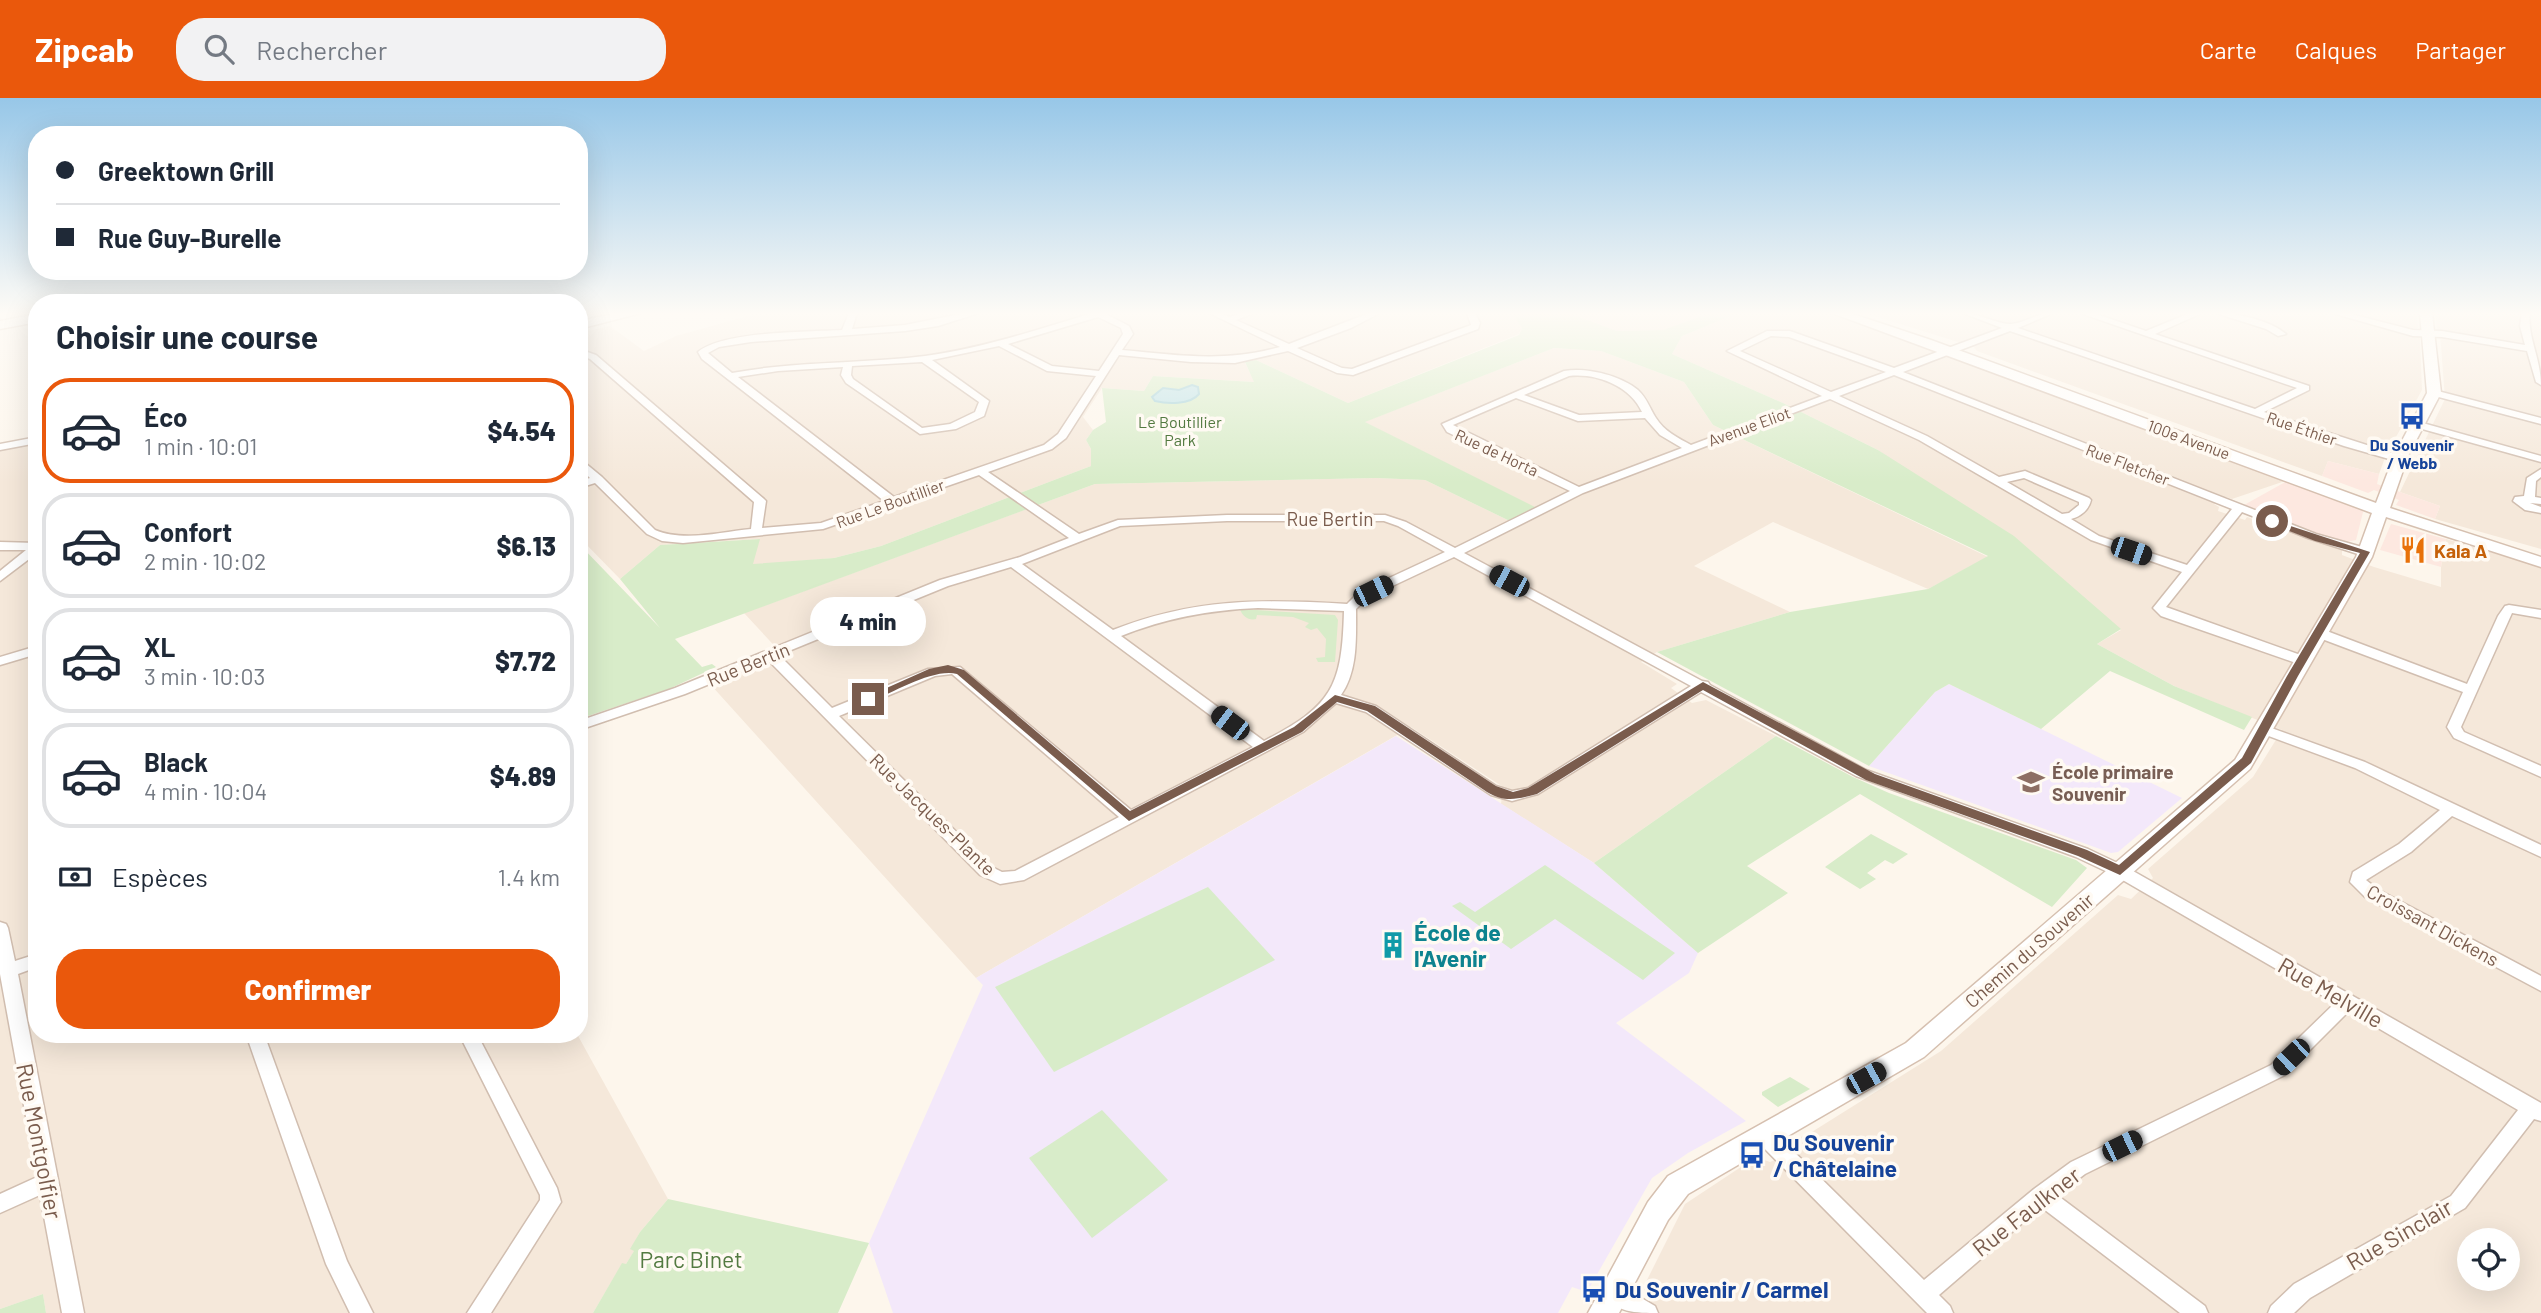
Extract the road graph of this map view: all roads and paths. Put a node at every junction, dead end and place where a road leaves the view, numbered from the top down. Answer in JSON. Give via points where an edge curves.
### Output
{"nodes":[{"id":1,"x":608,"y":370,"type":"edge"},
{"id":2,"x":722,"y":370,"type":"edge"},
{"id":3,"x":763,"y":370,"type":"edge"},
{"id":4,"x":847,"y":370,"type":"edge"},
{"id":5,"x":940,"y":370,"type":"edge"},
{"id":6,"x":1056,"y":370,"type":"edge"},
{"id":7,"x":1105,"y":370,"type":"edge"},
{"id":8,"x":1337,"y":370,"type":"edge"},
{"id":9,"x":1365,"y":370,"type":"edge"},
{"id":10,"x":1774,"y":370,"type":"edge"},
{"id":11,"x":1887,"y":370,"type":"edge"},
{"id":12,"x":1899,"y":370,"type":"edge"},
{"id":13,"x":2009,"y":370,"type":"edge"},
{"id":14,"x":2132,"y":370,"type":"edge"},
{"id":15,"x":2252,"y":370,"type":"edge"},
{"id":16,"x":2433,"y":370,"type":"edge"},
{"id":17,"x":1893,"y":372,"type":"junction"},
{"id":18,"x":1102,"y":374,"type":"junction"},
{"id":19,"x":730,"y":376,"type":"junction"},
{"id":20,"x":2434,"y":393,"type":"junction"},
{"id":21,"x":1516,"y":395,"type":"junction"},
{"id":22,"x":1832,"y":395,"type":"junction"},
{"id":23,"x":2256,"y":412,"type":"junction"},
{"id":24,"x":1648,"y":415,"type":"junction"},
{"id":25,"x":2541,"y":421,"type":"edge"},
{"id":26,"x":2419,"y":425,"type":"junction"},
{"id":27,"x":28,"y":442,"type":"edge"},
{"id":28,"x":0,"y":447,"type":"edge"},
{"id":29,"x":1689,"y":448,"type":"junction"},
{"id":30,"x":2541,"y":458,"type":"edge"},
{"id":31,"x":2400,"y":459,"type":"junction"},
{"id":32,"x":588,"y":470,"type":"edge"},
{"id":33,"x":980,"y":471,"type":"junction"},
{"id":34,"x":2541,"y":472,"type":"edge"},
{"id":35,"x":598,"y":479,"type":"junction"},
{"id":36,"x":1998,"y":481,"type":"junction"},
{"id":37,"x":588,"y":482,"type":"edge"},
{"id":38,"x":1579,"y":491,"type":"junction"},
{"id":39,"x":2535,"y":499,"type":"edge"},
{"id":40,"x":893,"y":502,"type":"junction"},
{"id":41,"x":2381,"y":507,"type":"junction"},
{"id":42,"x":2239,"y":508,"type":"junction"},
{"id":43,"x":2541,"y":510,"type":"edge"},
{"id":44,"x":2061,"y":518,"type":"junction"},
{"id":45,"x":756,"y":533,"type":"junction"},
{"id":46,"x":1077,"y":538,"type":"junction"},
{"id":47,"x":0,"y":546,"type":"edge"},
{"id":48,"x":28,"y":547,"type":"edge"},
{"id":49,"x":1455,"y":552,"type":"junction"},
{"id":50,"x":2365,"y":552,"type":"junction"},
{"id":51,"x":28,"y":554,"type":"edge"},
{"id":52,"x":2541,"y":555,"type":"edge"},
{"id":53,"x":2541,"y":562,"type":"edge"},
{"id":54,"x":1013,"y":563,"type":"junction"},
{"id":55,"x":2188,"y":570,"type":"junction"},
{"id":56,"x":0,"y":577,"type":"edge"},
{"id":57,"x":1350,"y":608,"type":"junction"},
{"id":58,"x":2541,"y":614,"type":"edge"},
{"id":59,"x":2319,"y":633,"type":"junction"},
{"id":60,"x":1112,"y":635,"type":"junction"},
{"id":61,"x":28,"y":653,"type":"edge"},
{"id":62,"x":771,"y":655,"type":"junction"},
{"id":63,"x":2301,"y":660,"type":"junction"},
{"id":64,"x":0,"y":661,"type":"edge"},
{"id":65,"x":1703,"y":685,"type":"junction"},
{"id":66,"x":2470,"y":690,"type":"junction"},
{"id":67,"x":1335,"y":698,"type":"junction"},
{"id":68,"x":831,"y":714,"type":"junction"},
{"id":69,"x":588,"y":723,"type":"edge"},
{"id":70,"x":2263,"y":729,"type":"junction"},
{"id":71,"x":1263,"y":747,"type":"junction"},
{"id":72,"x":2541,"y":772,"type":"edge"},
{"id":73,"x":2450,"y":809,"type":"junction"},
{"id":74,"x":1129,"y":817,"type":"junction"},
{"id":75,"x":2541,"y":852,"type":"edge"},
{"id":76,"x":2120,"y":871,"type":"junction"},
{"id":77,"x":0,"y":928,"type":"edge"},
{"id":78,"x":28,"y":963,"type":"edge"},
{"id":79,"x":8,"y":971,"type":"junction"},
{"id":80,"x":2541,"y":984,"type":"edge"},
{"id":81,"x":2347,"y":1002,"type":"junction"},
{"id":82,"x":258,"y":1043,"type":"edge"},
{"id":83,"x":473,"y":1043,"type":"edge"},
{"id":84,"x":2536,"y":1110,"type":"edge"},
{"id":85,"x":1764,"y":1135,"type":"junction"},
{"id":86,"x":47,"y":1182,"type":"junction"},
{"id":87,"x":2040,"y":1195,"type":"junction"},
{"id":88,"x":0,"y":1204,"type":"edge"},
{"id":89,"x":1922,"y":1295,"type":"junction"},
{"id":90,"x":1608,"y":1303,"type":"edge"},
{"id":91,"x":73,"y":1313,"type":"edge"},
{"id":92,"x":362,"y":1313,"type":"edge"},
{"id":93,"x":478,"y":1313,"type":"edge"},
{"id":94,"x":1647,"y":1313,"type":"edge"},
{"id":95,"x":1942,"y":1313,"type":"edge"},
{"id":96,"x":2197,"y":1313,"type":"edge"},
{"id":97,"x":2279,"y":1313,"type":"edge"}],
"edges":[{"from":1,"to":45,"type":"street","via":[[760,501]]},
{"from":2,"to":19,"type":"street"},
{"from":3,"to":19,"type":"street"},
{"from":4,"to":5,"type":"street","via":[[849,381],[920,431],[952,427],[980,414],[984,401]]},
{"from":6,"to":18,"type":"street"},
{"from":7,"to":18,"type":"street","name":"Rue Le Boutillier"},
{"from":8,"to":9,"type":"street"},
{"from":10,"to":22,"type":"street","name":"Rue Fletcher"},
{"from":11,"to":17,"type":"street","name":"Rue Fletcher"},
{"from":12,"to":17,"type":"street","name":"Avenue Eliot"},
{"from":13,"to":41,"type":"street","name":"100e Avenue"},
{"from":14,"to":23,"type":"street","name":"Rue Éthier"},
{"from":15,"to":23,"type":"street","via":[[2306,388]]},
{"from":16,"to":20,"type":"street","name":"Chemin du Souvenir"},
{"from":17,"to":22,"type":"street","name":"Avenue Eliot"},
{"from":17,"to":42,"type":"street","name":"Rue Fletcher"},
{"from":18,"to":33,"type":"street","name":"Rue Le Boutillier","via":[[1056,442]]},
{"from":19,"to":40,"type":"street"},
{"from":20,"to":25,"type":"street"},
{"from":20,"to":26,"type":"street","name":"Chemin du Souvenir"},
{"from":21,"to":24,"type":"street","via":[[1578,418]]},
{"from":21,"to":24,"type":"street","name":"Rue de Horta","via":[[1567,373],[1584,372],[1633,391]]},
{"from":21,"to":38,"type":"street","name":"Rue de Horta","via":[[1446,427]]},
{"from":22,"to":29,"type":"street","name":"Avenue Eliot"},
{"from":22,"to":36,"type":"street","via":[[1923,438]]},
{"from":23,"to":31,"type":"street","name":"Rue Éthier"},
{"from":24,"to":29,"type":"street","name":"Rue de Horta","via":[[1661,432]]},
{"from":26,"to":30,"type":"street"},
{"from":26,"to":31,"type":"street","name":"Chemin du Souvenir"},
{"from":27,"to":28,"type":"street"},
{"from":29,"to":38,"type":"street","name":"Avenue Eliot"},
{"from":31,"to":41,"type":"street","name":"Chemin du Souvenir"},
{"from":32,"to":35,"type":"street","name":"Rue Le Boutillier"},
{"from":33,"to":40,"type":"street","name":"Rue Le Boutillier"},
{"from":33,"to":46,"type":"street"},
{"from":34,"to":39,"type":"street","via":[[2531,480]]},
{"from":35,"to":37,"type":"street"},
{"from":35,"to":45,"type":"street","name":"Rue Le Boutillier","via":[[651,532],[662,537]]},
{"from":36,"to":44,"type":"street"},
{"from":36,"to":44,"type":"street","via":[[2025,474],[2085,500],[2073,515]]},
{"from":38,"to":49,"type":"street","name":"Avenue Eliot"},
{"from":39,"to":43,"type":"street","via":[[2519,501]]},
{"from":40,"to":45,"type":"street","name":"Rue Le Boutillier","via":[[830,525]]},
{"from":41,"to":50,"type":"street","name":"Chemin du Souvenir"},
{"from":41,"to":52,"type":"street","name":"100e Avenue"},
{"from":41,"to":53,"type":"street","name":"100e Avenue","via":[[2438,532]]},
{"from":42,"to":50,"type":"street","name":"Rue Fletcher"},
{"from":42,"to":55,"type":"street"},
{"from":44,"to":55,"type":"street","via":[[2095,538]]},
{"from":46,"to":49,"type":"street","name":"Rue Bertin","via":[[1133,521],[1369,516],[1397,522]]},
{"from":46,"to":54,"type":"street","name":"Rue Bertin"},
{"from":47,"to":48,"type":"street"},
{"from":49,"to":57,"type":"street","via":[[1363,595]]},
{"from":49,"to":65,"type":"street","name":"Rue Bertin"},
{"from":50,"to":59,"type":"street","name":"Chemin du Souvenir"},
{"from":51,"to":56,"type":"street"},
{"from":54,"to":60,"type":"street"},
{"from":54,"to":62,"type":"street","name":"Rue Bertin","via":[[944,583]]},
{"from":55,"to":63,"type":"street","via":[[2159,606],[2161,610]]},
{"from":57,"to":60,"type":"street","via":[[1202,607],[1153,618]]},
{"from":57,"to":67,"type":"street","via":[[1346,674]]},
{"from":58,"to":66,"type":"street","via":[[2509,609]]},
{"from":59,"to":63,"type":"street","name":"Chemin du Souvenir"},
{"from":59,"to":66,"type":"street"},
{"from":60,"to":71,"type":"street"},
{"from":61,"to":64,"type":"street"},
{"from":62,"to":68,"type":"street","name":"Rue Jacques-Plante"},
{"from":62,"to":69,"type":"street","name":"Rue Bertin"},
{"from":63,"to":70,"type":"street","name":"Chemin du Souvenir"},
{"from":65,"to":67,"type":"street","via":[[1533,791],[1513,796],[1491,789],[1371,709]]},
{"from":65,"to":76,"type":"street","name":"Rue Bertin","via":[[1870,777]]},
{"from":66,"to":72,"type":"street","via":[[2454,727],[2459,735]]},
{"from":67,"to":71,"type":"street","name":"Rue Jacques-Plante","via":[[1298,729]]},
{"from":68,"to":74,"type":"street","via":[[933,672],[955,670]]},
{"from":68,"to":74,"type":"street","name":"Rue Jacques-Plante","via":[[986,871],[1000,878],[1026,873]]},
{"from":70,"to":73,"type":"street","via":[[2360,765]]},
{"from":70,"to":76,"type":"street","name":"Chemin du Souvenir","via":[[2243,764]]},
{"from":71,"to":74,"type":"street","name":"Rue Jacques-Plante"},
{"from":73,"to":75,"type":"street"},
{"from":73,"to":80,"type":"street","name":"Croissant Dickens","via":[[2405,848],[2359,876],[2358,882]]},
{"from":76,"to":81,"type":"street","name":"Rue Melville"},
{"from":76,"to":85,"type":"street","name":"Chemin du Souvenir","via":[[1915,1050]]},
{"from":77,"to":79,"type":"street","name":"Rue Montgolfier"},
{"from":78,"to":79,"type":"street"},
{"from":79,"to":86,"type":"street","name":"Rue Montgolfier"},
{"from":81,"to":84,"type":"street","name":"Rue Melville"},
{"from":81,"to":87,"type":"street","name":"Rue Faulkner","via":[[2278,1070],[2078,1168]]},
{"from":82,"to":92,"type":"street","via":[[337,1264]]},
{"from":83,"to":93,"type":"street","via":[[551,1202]]},
{"from":84,"to":97,"type":"street","name":"Rue Sinclair","via":[[2458,1202],[2302,1291]]},
{"from":85,"to":89,"type":"street"},
{"from":85,"to":90,"type":"street","name":"Chemin du Souvenir","via":[[1678,1185],[1658,1211]]},
{"from":86,"to":88,"type":"street"},
{"from":86,"to":91,"type":"street","name":"Rue Montgolfier"},
{"from":87,"to":89,"type":"street","name":"Rue Faulkner"},
{"from":87,"to":96,"type":"street"},
{"from":89,"to":95,"type":"street"},
{"from":90,"to":94,"type":"street"}]}
